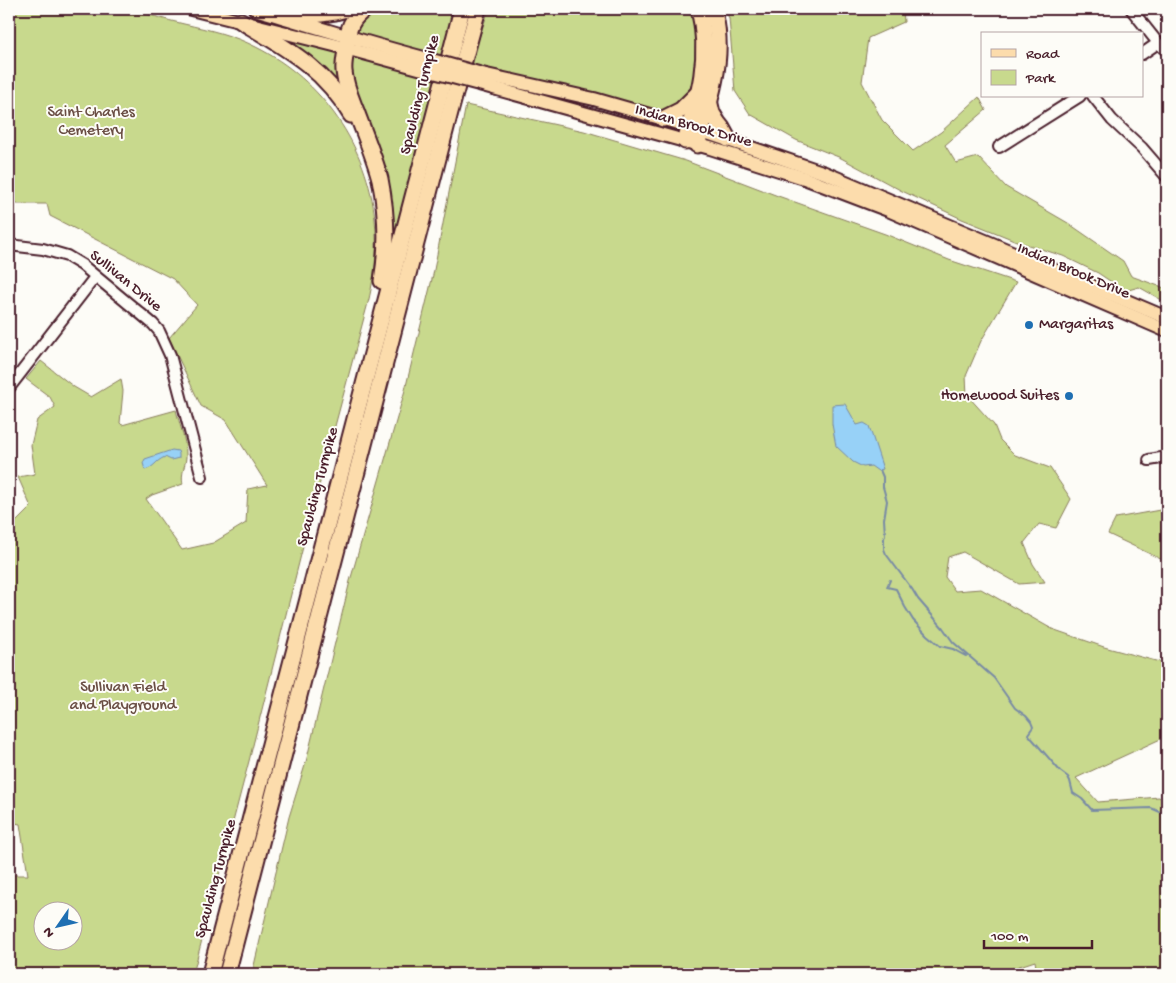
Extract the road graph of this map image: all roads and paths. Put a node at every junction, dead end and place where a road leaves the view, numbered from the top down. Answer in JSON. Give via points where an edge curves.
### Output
{"nodes":[{"id":1,"x":192,"y":9,"type":"edge"},
{"id":2,"x":255,"y":9,"type":"edge"},
{"id":3,"x":266,"y":9,"type":"edge"},
{"id":4,"x":346,"y":9,"type":"edge"},
{"id":5,"x":365,"y":9,"type":"edge"},
{"id":6,"x":462,"y":9,"type":"edge"},
{"id":7,"x":700,"y":9,"type":"edge"},
{"id":8,"x":713,"y":9,"type":"edge"},
{"id":9,"x":1131,"y":9,"type":"edge"},
{"id":10,"x":478,"y":13,"type":"edge"},
{"id":11,"x":242,"y":21,"type":"junction"},
{"id":12,"x":347,"y":43,"type":"junction"},
{"id":13,"x":1158,"y":43,"type":"junction"},
{"id":14,"x":1167,"y":51,"type":"edge"},
{"id":15,"x":1144,"y":53,"type":"edge"},
{"id":16,"x":481,"y":79,"type":"junction"},
{"id":17,"x":704,"y":96,"type":"junction"},
{"id":18,"x":1077,"y":98,"type":"edge"},
{"id":19,"x":1096,"y":98,"type":"edge"},
{"id":20,"x":664,"y":119,"type":"junction"},
{"id":21,"x":364,"y":132,"type":"junction"},
{"id":22,"x":693,"y":136,"type":"junction"},
{"id":23,"x":728,"y":139,"type":"junction"},
{"id":24,"x":1000,"y":147,"type":"dead end"},
{"id":25,"x":1167,"y":177,"type":"edge"},
{"id":26,"x":9,"y":245,"type":"edge"},
{"id":27,"x":95,"y":277,"type":"junction"},
{"id":28,"x":1167,"y":318,"type":"edge"},
{"id":29,"x":1167,"y":331,"type":"edge"},
{"id":30,"x":375,"y":342,"type":"junction"},
{"id":31,"x":9,"y":388,"type":"edge"},
{"id":32,"x":1167,"y":457,"type":"edge"},
{"id":33,"x":1149,"y":460,"type":"dead end"},
{"id":34,"x":202,"y":477,"type":"dead end"},
{"id":35,"x":210,"y":974,"type":"edge"},
{"id":36,"x":227,"y":974,"type":"edge"}],
"edges":[{"from":1,"to":11,"type":"main road","name":"Indian Brook Drive"},
{"from":2,"to":12,"type":"main road","name":"Indian Brook Drive","via":[[336,32]]},
{"from":3,"to":4,"type":"highway","via":[[314,16]]},
{"from":5,"to":12,"type":"highway","via":[[352,22]]},
{"from":6,"to":30,"type":"highway","name":"Spaulding Turnpike"},
{"from":7,"to":17,"type":"highway","via":[[705,48]]},
{"from":8,"to":17,"type":"highway","via":[[717,20],[718,58],[715,81]]},
{"from":9,"to":13,"type":"street"},
{"from":10,"to":36,"type":"highway","name":"Spaulding Turnpike"},
{"from":11,"to":12,"type":"main road","name":"Indian Brook Drive"},
{"from":11,"to":21,"type":"highway","via":[[315,70]]},
{"from":12,"to":16,"type":"main road","name":"Indian Brook Drive","bridge":true},
{"from":12,"to":21,"type":"highway","via":[[346,84]]},
{"from":13,"to":14,"type":"street"},
{"from":13,"to":15,"type":"street"},
{"from":16,"to":20,"type":"main road","name":"Indian Brook Drive","via":[[594,100]]},
{"from":16,"to":22,"type":"main road","name":"Indian Brook Drive"},
{"from":17,"to":20,"type":"highway"},
{"from":17,"to":22,"type":"highway"},
{"from":17,"to":23,"type":"highway"},
{"from":18,"to":24,"type":"street"},
{"from":19,"to":25,"type":"street","via":[[1112,120]]},
{"from":20,"to":22,"type":"main road","name":"Indian Brook Drive"},
{"from":21,"to":30,"type":"highway","via":[[379,178],[387,233],[385,266],[375,316]]},
{"from":22,"to":23,"type":"main road","name":"Indian Brook Drive"},
{"from":22,"to":29,"type":"main road","name":"Indian Brook Drive","via":[[864,201]]},
{"from":23,"to":28,"type":"main road","name":"Indian Brook Drive","via":[[825,173]]},
{"from":26,"to":27,"type":"street","name":"Sullivan Drive","via":[[59,253],[82,265]]},
{"from":27,"to":31,"type":"street"},
{"from":27,"to":34,"type":"street","name":"Sullivan Drive","via":[[159,331],[170,355]]},
{"from":30,"to":35,"type":"highway","name":"Spaulding Turnpike"},
{"from":32,"to":33,"type":"street"}]}
